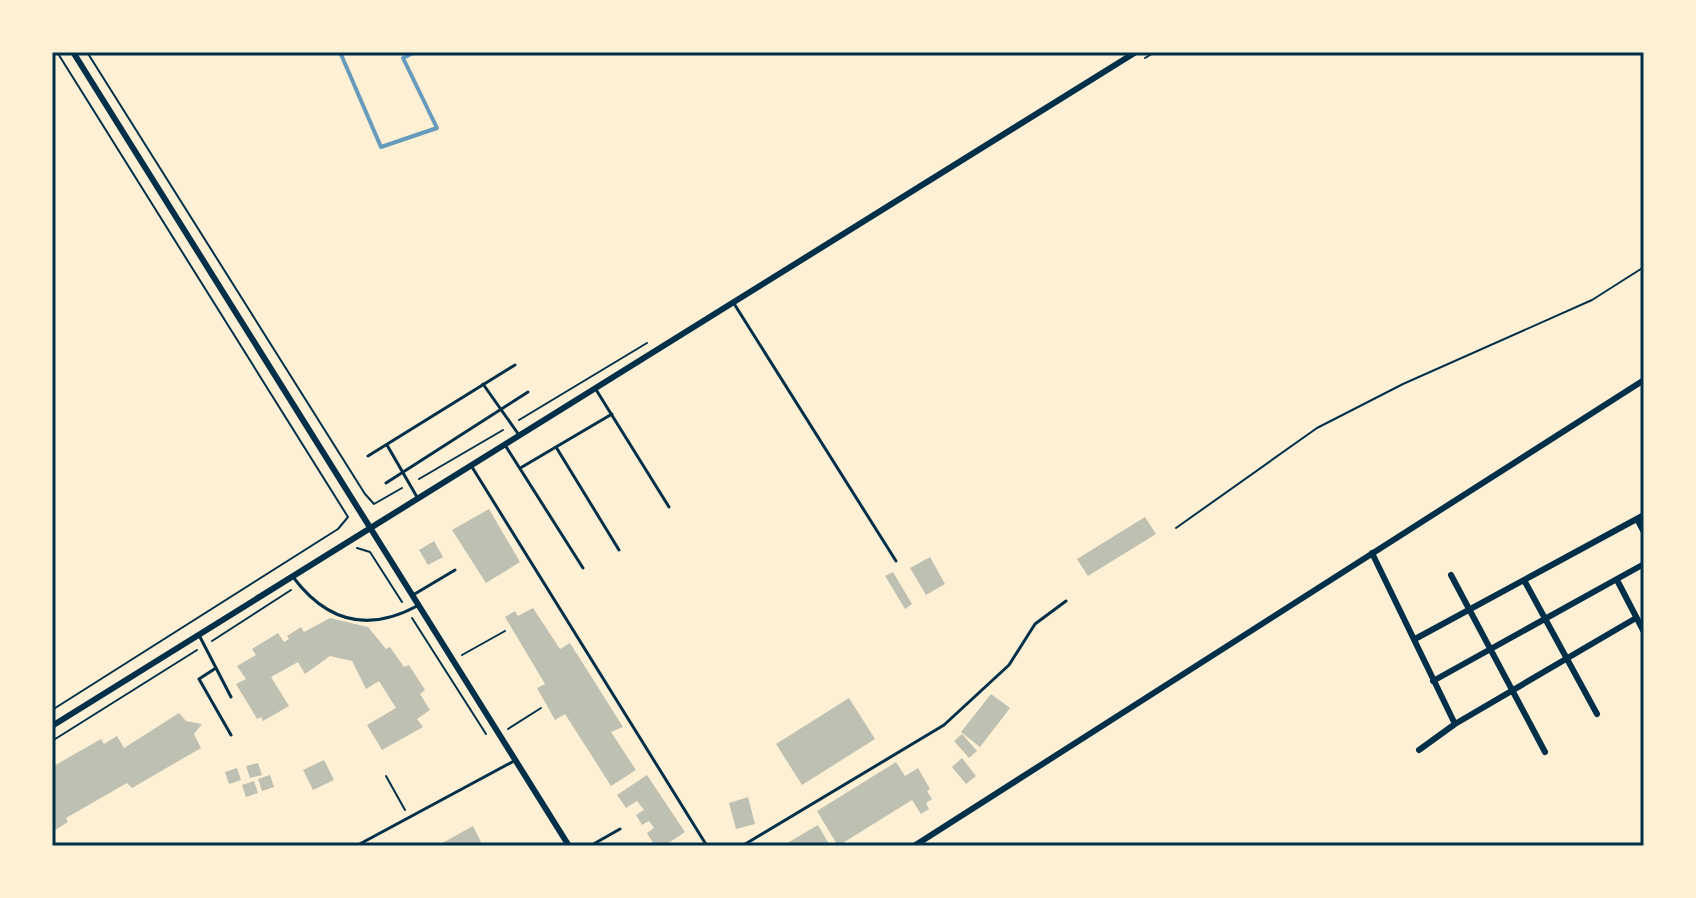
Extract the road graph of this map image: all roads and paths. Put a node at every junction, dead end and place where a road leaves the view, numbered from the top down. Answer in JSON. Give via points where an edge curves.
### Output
{"nodes":[{"id":1,"x":57,"y":52,"type":"edge"},
{"id":2,"x":73,"y":52,"type":"edge"},
{"id":3,"x":87,"y":52,"type":"edge"},
{"id":4,"x":1136,"y":52,"type":"edge"},
{"id":5,"x":1155,"y":52,"type":"edge"},
{"id":6,"x":1141,"y":60,"type":"dead end"},
{"id":7,"x":1644,"y":267,"type":"edge"},
{"id":8,"x":733,"y":302,"type":"junction"},
{"id":9,"x":654,"y":339,"type":"dead end"},
{"id":10,"x":515,"y":365,"type":"dead end"},
{"id":11,"x":1644,"y":380,"type":"edge"},
{"id":12,"x":483,"y":384,"type":"junction"},
{"id":13,"x":595,"y":388,"type":"junction"},
{"id":14,"x":528,"y":392,"type":"dead end"},
{"id":15,"x":501,"y":409,"type":"junction"},
{"id":16,"x":612,"y":414,"type":"junction"},
{"id":17,"x":511,"y":424,"type":"junction"},
{"id":18,"x":519,"y":435,"type":"junction"},
{"id":19,"x":387,"y":445,"type":"junction"},
{"id":20,"x":505,"y":445,"type":"junction"},
{"id":21,"x":556,"y":447,"type":"junction"},
{"id":22,"x":368,"y":456,"type":"dead end"},
{"id":23,"x":472,"y":467,"type":"junction"},
{"id":24,"x":522,"y":467,"type":"junction"},
{"id":25,"x":403,"y":472,"type":"junction"},
{"id":26,"x":386,"y":483,"type":"dead end"},
{"id":27,"x":409,"y":484,"type":"junction"},
{"id":28,"x":418,"y":499,"type":"junction"},
{"id":29,"x":669,"y":507,"type":"dead end"},
{"id":30,"x":1641,"y":517,"type":"edge"},
{"id":31,"x":1176,"y":528,"type":"dead end"},
{"id":32,"x":370,"y":529,"type":"junction"},
{"id":33,"x":1644,"y":532,"type":"edge"},
{"id":34,"x":354,"y":550,"type":"dead end"},
{"id":35,"x":619,"y":550,"type":"dead end"},
{"id":36,"x":1372,"y":553,"type":"junction"},
{"id":37,"x":896,"y":561,"type":"dead end"},
{"id":38,"x":1644,"y":564,"type":"edge"},
{"id":39,"x":583,"y":568,"type":"dead end"},
{"id":40,"x":455,"y":570,"type":"dead end"},
{"id":41,"x":1451,"y":575,"type":"dead end"},
{"id":42,"x":293,"y":577,"type":"junction"},
{"id":43,"x":1524,"y":580,"type":"junction"},
{"id":44,"x":1617,"y":580,"type":"junction"},
{"id":45,"x":299,"y":585,"type":"junction"},
{"id":46,"x":411,"y":597,"type":"junction"},
{"id":47,"x":1066,"y":601,"type":"dead end"},
{"id":48,"x":417,"y":606,"type":"junction"},
{"id":49,"x":1471,"y":609,"type":"junction"},
{"id":50,"x":408,"y":611,"type":"junction"},
{"id":51,"x":1636,"y":618,"type":"junction"},
{"id":52,"x":1545,"y":620,"type":"junction"},
{"id":53,"x":505,"y":631,"type":"dead end"},
{"id":54,"x":1644,"y":632,"type":"edge"},
{"id":55,"x":199,"y":635,"type":"junction"},
{"id":56,"x":1415,"y":639,"type":"junction"},
{"id":57,"x":205,"y":646,"type":"junction"},
{"id":58,"x":1490,"y":650,"type":"junction"},
{"id":59,"x":461,"y":656,"type":"dead end"},
{"id":60,"x":1567,"y":658,"type":"junction"},
{"id":61,"x":216,"y":668,"type":"junction"},
{"id":62,"x":1433,"y":681,"type":"junction"},
{"id":63,"x":1511,"y":690,"type":"junction"},
{"id":64,"x":231,"y":697,"type":"dead end"},
{"id":65,"x":541,"y":708,"type":"dead end"},
{"id":66,"x":52,"y":710,"type":"edge"},
{"id":67,"x":1597,"y":714,"type":"dead end"},
{"id":68,"x":1455,"y":724,"type":"junction"},
{"id":69,"x":52,"y":726,"type":"edge"},
{"id":70,"x":507,"y":729,"type":"dead end"},
{"id":71,"x":231,"y":735,"type":"dead end"},
{"id":72,"x":490,"y":740,"type":"dead end"},
{"id":73,"x":52,"y":741,"type":"edge"},
{"id":74,"x":1419,"y":750,"type":"dead end"},
{"id":75,"x":1545,"y":752,"type":"dead end"},
{"id":76,"x":515,"y":760,"type":"junction"},
{"id":77,"x":386,"y":776,"type":"dead end"},
{"id":78,"x":410,"y":817,"type":"junction"},
{"id":79,"x":620,"y":829,"type":"dead end"},
{"id":80,"x":356,"y":846,"type":"edge"},
{"id":81,"x":569,"y":846,"type":"edge"},
{"id":82,"x":590,"y":846,"type":"edge"},
{"id":83,"x":707,"y":846,"type":"edge"},
{"id":84,"x":742,"y":846,"type":"edge"},
{"id":85,"x":914,"y":846,"type":"edge"}],
"edges":[{"from":1,"to":66,"type":"path","via":[[348,517],[345,524]]},
{"from":2,"to":32,"type":"street"},
{"from":3,"to":27,"type":"path","via":[[365,494],[374,504]]},
{"from":4,"to":8,"type":"street"},
{"from":5,"to":6,"type":"path"},
{"from":7,"to":31,"type":"path","via":[[1592,300],[1317,428]]},
{"from":8,"to":13,"type":"street"},
{"from":8,"to":37,"type":"lane"},
{"from":9,"to":17,"type":"path"},
{"from":10,"to":12,"type":"lane"},
{"from":11,"to":36,"type":"street"},
{"from":12,"to":15,"type":"lane"},
{"from":12,"to":19,"type":"lane"},
{"from":13,"to":16,"type":"lane"},
{"from":13,"to":18,"type":"street"},
{"from":14,"to":15,"type":"lane"},
{"from":15,"to":17,"type":"lane"},
{"from":15,"to":25,"type":"lane"},
{"from":16,"to":21,"type":"lane"},
{"from":16,"to":29,"type":"lane"},
{"from":17,"to":18,"type":"lane"},
{"from":17,"to":27,"type":"path"},
{"from":18,"to":20,"type":"street"},
{"from":19,"to":22,"type":"lane"},
{"from":19,"to":25,"type":"lane"},
{"from":20,"to":23,"type":"street"},
{"from":20,"to":24,"type":"lane"},
{"from":21,"to":24,"type":"lane"},
{"from":21,"to":35,"type":"lane"},
{"from":23,"to":28,"type":"street"},
{"from":23,"to":83,"type":"lane"},
{"from":24,"to":39,"type":"lane"},
{"from":25,"to":26,"type":"lane"},
{"from":25,"to":27,"type":"lane"},
{"from":27,"to":28,"type":"lane"},
{"from":28,"to":32,"type":"street"},
{"from":30,"to":33,"type":"street"},
{"from":30,"to":43,"type":"street"},
{"from":32,"to":42,"type":"street"},
{"from":32,"to":46,"type":"street"},
{"from":34,"to":50,"type":"path","via":[[370,552]]},
{"from":36,"to":56,"type":"street"},
{"from":36,"to":85,"type":"street"},
{"from":38,"to":44,"type":"street"},
{"from":40,"to":46,"type":"lane"},
{"from":41,"to":49,"type":"street"},
{"from":42,"to":45,"type":"lane"},
{"from":42,"to":55,"type":"street"},
{"from":43,"to":49,"type":"street"},
{"from":43,"to":52,"type":"street"},
{"from":44,"to":51,"type":"street"},
{"from":44,"to":52,"type":"street"},
{"from":45,"to":50,"type":"lane","via":[[322,608],[358,620],[390,619]]},
{"from":45,"to":57,"type":"path"},
{"from":46,"to":48,"type":"street"},
{"from":47,"to":84,"type":"lane","via":[[1035,624],[1009,665],[944,725]]},
{"from":48,"to":50,"type":"lane"},
{"from":48,"to":76,"type":"street"},
{"from":49,"to":56,"type":"street"},
{"from":49,"to":58,"type":"street"},
{"from":50,"to":72,"type":"path"},
{"from":51,"to":54,"type":"street"},
{"from":51,"to":60,"type":"street"},
{"from":52,"to":58,"type":"street"},
{"from":52,"to":60,"type":"street"},
{"from":53,"to":59,"type":"path"},
{"from":55,"to":57,"type":"lane"},
{"from":55,"to":69,"type":"street"},
{"from":56,"to":62,"type":"street"},
{"from":57,"to":61,"type":"lane"},
{"from":57,"to":73,"type":"path"},
{"from":58,"to":62,"type":"street"},
{"from":58,"to":63,"type":"street"},
{"from":60,"to":63,"type":"street"},
{"from":60,"to":67,"type":"street"},
{"from":61,"to":64,"type":"lane"},
{"from":61,"to":71,"type":"lane","via":[[199,679]]},
{"from":62,"to":68,"type":"street"},
{"from":63,"to":68,"type":"street"},
{"from":63,"to":75,"type":"street"},
{"from":65,"to":70,"type":"path"},
{"from":68,"to":74,"type":"street"},
{"from":76,"to":78,"type":"lane"},
{"from":76,"to":81,"type":"street"},
{"from":77,"to":78,"type":"path"},
{"from":78,"to":80,"type":"lane"},
{"from":79,"to":82,"type":"lane"}]}
